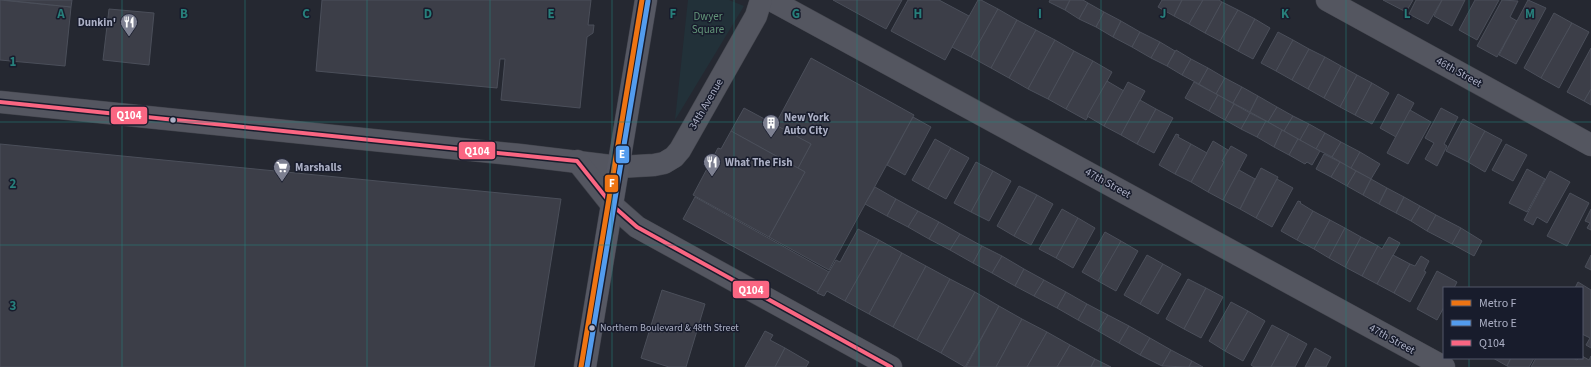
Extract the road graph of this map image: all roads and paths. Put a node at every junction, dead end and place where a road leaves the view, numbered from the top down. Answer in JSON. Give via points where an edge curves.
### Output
{"nodes":[{"id":1,"x":646,"y":0,"type":"edge"},
{"id":2,"x":761,"y":0,"type":"edge"},
{"id":3,"x":771,"y":0,"type":"edge"},
{"id":4,"x":1327,"y":0,"type":"edge"},
{"id":5,"x":0,"y":102,"type":"edge"},
{"id":6,"x":1591,"y":145,"type":"edge"},
{"id":7,"x":577,"y":161,"type":"junction"},
{"id":8,"x":619,"y":167,"type":"junction"},
{"id":9,"x":612,"y":205,"type":"junction"},
{"id":10,"x":585,"y":367,"type":"edge"},
{"id":11,"x":890,"y":367,"type":"edge"},
{"id":12,"x":1444,"y":367,"type":"edge"}],
"edges":[{"from":1,"to":8,"type":"main road"},
{"from":2,"to":8,"type":"street","name":"34th Avenue","via":[[756,16],[680,150],[664,163]]},
{"from":3,"to":12,"type":"street","name":"47th Street"},
{"from":4,"to":6,"type":"street","name":"46th Street"},
{"from":5,"to":7,"type":"street","name":"34th Avenue"},
{"from":7,"to":8,"type":"street","name":"34th Avenue"},
{"from":7,"to":9,"type":"street"},
{"from":8,"to":9,"type":"main road"},
{"from":9,"to":10,"type":"main road"},
{"from":9,"to":11,"type":"street","via":[[637,227]]}]}
